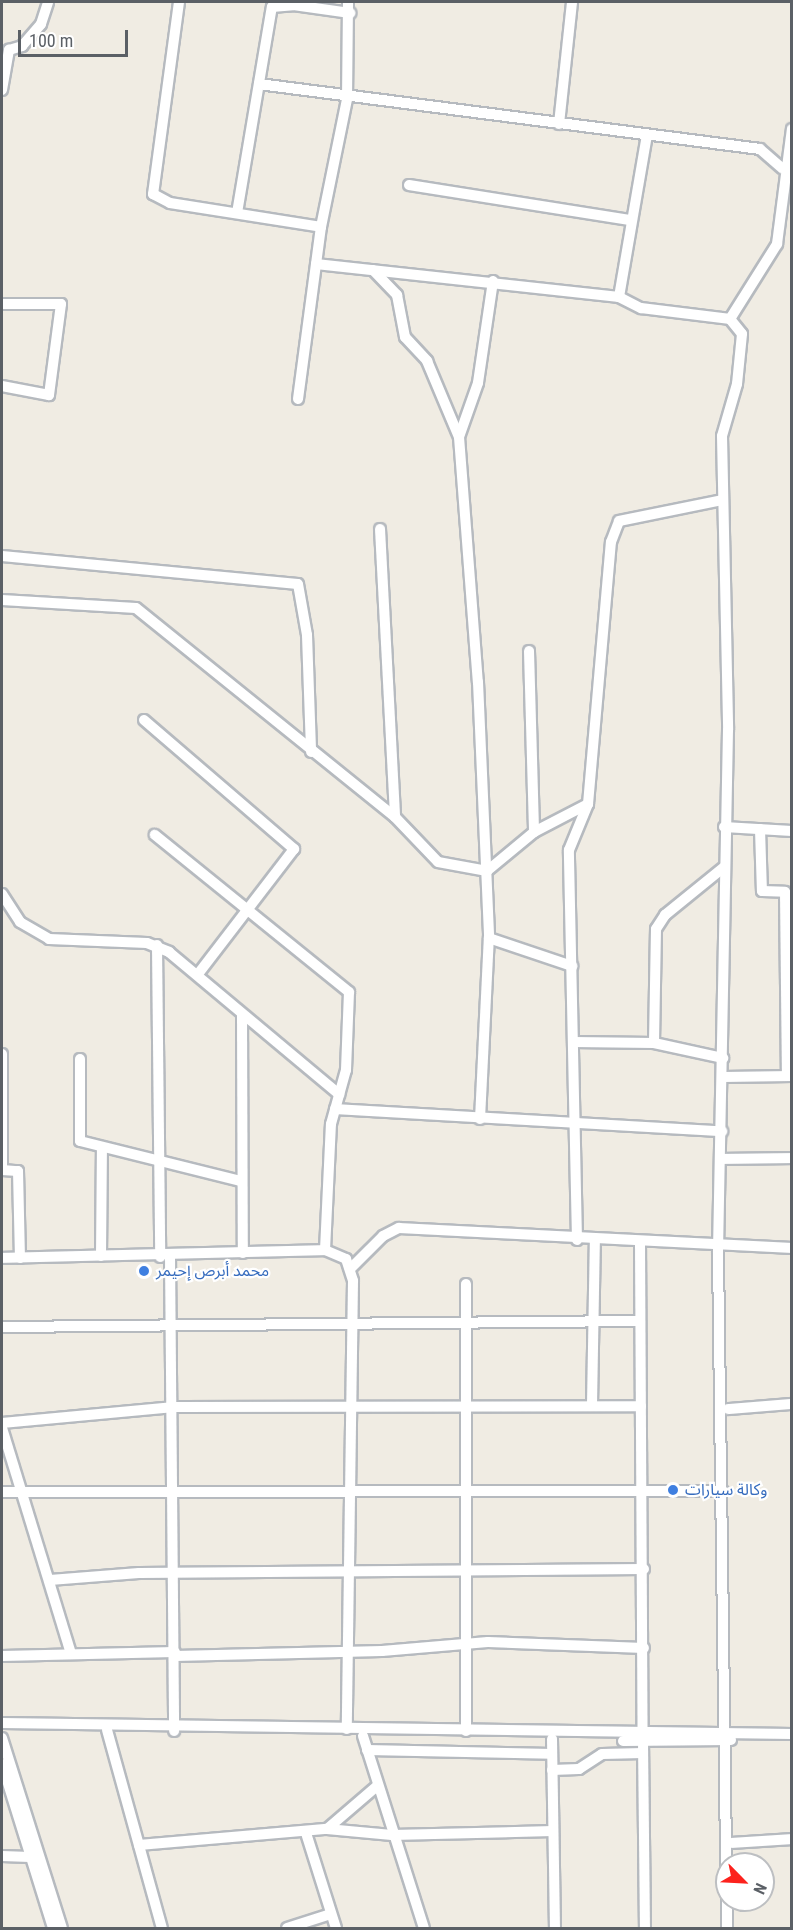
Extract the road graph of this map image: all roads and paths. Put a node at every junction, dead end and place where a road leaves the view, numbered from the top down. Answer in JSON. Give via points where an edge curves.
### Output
{"nodes":[{"id":1,"x":48,"y":2,"type":"edge"},
{"id":2,"x":179,"y":2,"type":"edge"},
{"id":3,"x":348,"y":2,"type":"edge"},
{"id":4,"x":572,"y":2,"type":"edge"},
{"id":5,"x":350,"y":13,"type":"junction"},
{"id":6,"x":259,"y":84,"type":"junction"},
{"id":7,"x":2,"y":90,"type":"edge"},
{"id":8,"x":347,"y":99,"type":"junction"},
{"id":9,"x":559,"y":124,"type":"junction"},
{"id":10,"x":792,"y":129,"type":"edge"},
{"id":11,"x":647,"y":135,"type":"junction"},
{"id":12,"x":783,"y":169,"type":"junction"},
{"id":13,"x":409,"y":185,"type":"dead end"},
{"id":14,"x":237,"y":213,"type":"junction"},
{"id":15,"x":631,"y":220,"type":"junction"},
{"id":16,"x":321,"y":227,"type":"junction"},
{"id":17,"x":316,"y":264,"type":"junction"},
{"id":18,"x":373,"y":270,"type":"junction"},
{"id":19,"x":493,"y":281,"type":"junction"},
{"id":20,"x":619,"y":297,"type":"junction"},
{"id":21,"x":2,"y":304,"type":"edge"},
{"id":22,"x":730,"y":318,"type":"junction"},
{"id":23,"x":2,"y":386,"type":"edge"},
{"id":24,"x":298,"y":399,"type":"dead end"},
{"id":25,"x":459,"y":437,"type":"junction"},
{"id":26,"x":722,"y":500,"type":"junction"},
{"id":27,"x":380,"y":529,"type":"dead end"},
{"id":28,"x":2,"y":556,"type":"edge"},
{"id":29,"x":2,"y":600,"type":"edge"},
{"id":30,"x":529,"y":651,"type":"dead end"},
{"id":31,"x":144,"y":720,"type":"dead end"},
{"id":32,"x":310,"y":752,"type":"junction"},
{"id":33,"x":588,"y":804,"type":"junction"},
{"id":34,"x":395,"y":817,"type":"junction"},
{"id":35,"x":724,"y":827,"type":"junction"},
{"id":36,"x":760,"y":829,"type":"junction"},
{"id":37,"x":792,"y":831,"type":"edge"},
{"id":38,"x":534,"y":832,"type":"junction"},
{"id":39,"x":155,"y":835,"type":"dead end"},
{"id":40,"x":724,"y":867,"type":"junction"},
{"id":41,"x":487,"y":872,"type":"junction"},
{"id":42,"x":2,"y":894,"type":"edge"},
{"id":43,"x":244,"y":911,"type":"junction"},
{"id":44,"x":489,"y":938,"type":"junction"},
{"id":45,"x":158,"y":945,"type":"junction"},
{"id":46,"x":572,"y":966,"type":"junction"},
{"id":47,"x":198,"y":974,"type":"junction"},
{"id":48,"x":242,"y":1014,"type":"junction"},
{"id":49,"x":573,"y":1042,"type":"junction"},
{"id":50,"x":654,"y":1043,"type":"junction"},
{"id":51,"x":2,"y":1054,"type":"edge"},
{"id":52,"x":723,"y":1058,"type":"junction"},
{"id":53,"x":80,"y":1059,"type":"dead end"},
{"id":54,"x":790,"y":1076,"type":"edge"},
{"id":55,"x":723,"y":1077,"type":"junction"},
{"id":56,"x":339,"y":1095,"type":"junction"},
{"id":57,"x":335,"y":1109,"type":"junction"},
{"id":58,"x":480,"y":1119,"type":"junction"},
{"id":59,"x":574,"y":1126,"type":"junction"},
{"id":60,"x":722,"y":1131,"type":"junction"},
{"id":61,"x":102,"y":1147,"type":"junction"},
{"id":62,"x":792,"y":1158,"type":"edge"},
{"id":63,"x":722,"y":1159,"type":"junction"},
{"id":64,"x":160,"y":1162,"type":"junction"},
{"id":65,"x":2,"y":1170,"type":"edge"},
{"id":66,"x":240,"y":1181,"type":"junction"},
{"id":67,"x":577,"y":1240,"type":"junction"},
{"id":68,"x":595,"y":1240,"type":"junction"},
{"id":69,"x":640,"y":1242,"type":"junction"},
{"id":70,"x":721,"y":1244,"type":"junction"},
{"id":71,"x":792,"y":1248,"type":"edge"},
{"id":72,"x":326,"y":1250,"type":"junction"},
{"id":73,"x":243,"y":1253,"type":"junction"},
{"id":74,"x":101,"y":1256,"type":"junction"},
{"id":75,"x":165,"y":1257,"type":"junction"},
{"id":76,"x":2,"y":1258,"type":"edge"},
{"id":77,"x":20,"y":1258,"type":"junction"},
{"id":78,"x":351,"y":1268,"type":"junction"},
{"id":79,"x":466,"y":1284,"type":"dead end"},
{"id":80,"x":638,"y":1322,"type":"junction"},
{"id":81,"x":593,"y":1323,"type":"junction"},
{"id":82,"x":172,"y":1325,"type":"junction"},
{"id":83,"x":464,"y":1326,"type":"junction"},
{"id":84,"x":2,"y":1327,"type":"edge"},
{"id":85,"x":353,"y":1327,"type":"junction"},
{"id":86,"x":792,"y":1404,"type":"edge"},
{"id":87,"x":464,"y":1405,"type":"junction"},
{"id":88,"x":592,"y":1405,"type":"junction"},
{"id":89,"x":352,"y":1406,"type":"junction"},
{"id":90,"x":641,"y":1406,"type":"junction"},
{"id":91,"x":174,"y":1407,"type":"junction"},
{"id":92,"x":728,"y":1409,"type":"junction"},
{"id":93,"x":2,"y":1423,"type":"edge"},
{"id":94,"x":2,"y":1428,"type":"edge"},
{"id":95,"x":465,"y":1490,"type":"junction"},
{"id":96,"x":723,"y":1491,"type":"junction"},
{"id":97,"x":2,"y":1492,"type":"edge"},
{"id":98,"x":351,"y":1492,"type":"junction"},
{"id":99,"x":642,"y":1492,"type":"junction"},
{"id":100,"x":24,"y":1493,"type":"junction"},
{"id":101,"x":174,"y":1493,"type":"junction"},
{"id":102,"x":466,"y":1569,"type":"junction"},
{"id":103,"x":644,"y":1569,"type":"junction"},
{"id":104,"x":351,"y":1572,"type":"junction"},
{"id":105,"x":175,"y":1573,"type":"junction"},
{"id":106,"x":50,"y":1580,"type":"junction"},
{"id":107,"x":463,"y":1644,"type":"junction"},
{"id":108,"x":644,"y":1648,"type":"junction"},
{"id":109,"x":350,"y":1650,"type":"junction"},
{"id":110,"x":71,"y":1653,"type":"junction"},
{"id":111,"x":175,"y":1654,"type":"junction"},
{"id":112,"x":2,"y":1656,"type":"edge"},
{"id":113,"x":2,"y":1723,"type":"edge"},
{"id":114,"x":174,"y":1728,"type":"junction"},
{"id":115,"x":347,"y":1729,"type":"junction"},
{"id":116,"x":2,"y":1730,"type":"edge"},
{"id":117,"x":107,"y":1730,"type":"junction"},
{"id":118,"x":466,"y":1731,"type":"junction"},
{"id":119,"x":792,"y":1734,"type":"edge"},
{"id":120,"x":363,"y":1736,"type":"junction"},
{"id":121,"x":731,"y":1736,"type":"junction"},
{"id":122,"x":2,"y":1738,"type":"edge"},
{"id":123,"x":552,"y":1738,"type":"junction"},
{"id":124,"x":643,"y":1738,"type":"junction"},
{"id":125,"x":367,"y":1750,"type":"junction"},
{"id":126,"x":552,"y":1754,"type":"junction"},
{"id":127,"x":643,"y":1754,"type":"junction"},
{"id":128,"x":2,"y":1764,"type":"edge"},
{"id":129,"x":552,"y":1770,"type":"junction"},
{"id":130,"x":377,"y":1786,"type":"junction"},
{"id":131,"x":327,"y":1829,"type":"junction"},
{"id":132,"x":553,"y":1831,"type":"junction"},
{"id":133,"x":306,"y":1833,"type":"junction"},
{"id":134,"x":392,"y":1835,"type":"junction"},
{"id":135,"x":792,"y":1839,"type":"edge"},
{"id":136,"x":732,"y":1843,"type":"junction"},
{"id":137,"x":139,"y":1845,"type":"junction"},
{"id":138,"x":732,"y":1852,"type":"edge"},
{"id":139,"x":2,"y":1856,"type":"edge"},
{"id":140,"x":30,"y":1857,"type":"junction"},
{"id":141,"x":733,"y":1912,"type":"edge"},
{"id":142,"x":331,"y":1914,"type":"junction"},
{"id":143,"x":53,"y":1929,"type":"edge"},
{"id":144,"x":62,"y":1929,"type":"edge"},
{"id":145,"x":162,"y":1929,"type":"edge"},
{"id":146,"x":287,"y":1929,"type":"edge"},
{"id":147,"x":336,"y":1929,"type":"edge"},
{"id":148,"x":424,"y":1929,"type":"edge"},
{"id":149,"x":555,"y":1929,"type":"edge"},
{"id":150,"x":645,"y":1929,"type":"edge"},
{"id":151,"x":727,"y":1929,"type":"edge"},
{"id":152,"x":733,"y":1929,"type":"edge"}],
"edges":[{"from":1,"to":7,"type":"street","via":[[41,24],[22,46],[9,50]]},
{"from":2,"to":14,"type":"street","via":[[153,194],[170,203]]},
{"from":3,"to":5,"type":"street"},
{"from":4,"to":9,"type":"street"},
{"from":5,"to":6,"type":"street","via":[[293,5],[272,7]]},
{"from":5,"to":8,"type":"street"},
{"from":6,"to":8,"type":"street"},
{"from":6,"to":14,"type":"street"},
{"from":8,"to":9,"type":"street"},
{"from":8,"to":16,"type":"street"},
{"from":9,"to":11,"type":"street"},
{"from":10,"to":12,"type":"street"},
{"from":11,"to":12,"type":"street","via":[[760,149]]},
{"from":11,"to":15,"type":"street"},
{"from":12,"to":22,"type":"street","via":[[777,244]]},
{"from":13,"to":15,"type":"street"},
{"from":14,"to":16,"type":"street"},
{"from":15,"to":20,"type":"street"},
{"from":16,"to":17,"type":"street"},
{"from":17,"to":18,"type":"street"},
{"from":17,"to":24,"type":"street"},
{"from":18,"to":19,"type":"street"},
{"from":18,"to":25,"type":"street","via":[[397,295],[405,337],[427,361]]},
{"from":19,"to":20,"type":"street"},
{"from":19,"to":25,"type":"street","via":[[478,383]]},
{"from":20,"to":22,"type":"street","via":[[641,308]]},
{"from":21,"to":23,"type":"street","via":[[61,304],[49,395]]},
{"from":22,"to":26,"type":"street","via":[[742,334],[737,384],[722,436]]},
{"from":25,"to":41,"type":"street"},
{"from":26,"to":33,"type":"street","via":[[619,521],[611,542]]},
{"from":26,"to":35,"type":"street","via":[[728,730]]},
{"from":27,"to":34,"type":"street"},
{"from":28,"to":32,"type":"street","via":[[298,584],[307,635]]},
{"from":29,"to":32,"type":"street","via":[[136,608]]},
{"from":30,"to":38,"type":"street"},
{"from":31,"to":43,"type":"street","via":[[292,844],[291,858]]},
{"from":32,"to":34,"type":"street"},
{"from":33,"to":38,"type":"street"},
{"from":33,"to":46,"type":"street","via":[[569,850]]},
{"from":34,"to":41,"type":"street","via":[[438,861]]},
{"from":35,"to":36,"type":"street"},
{"from":35,"to":40,"type":"street"},
{"from":36,"to":37,"type":"street"},
{"from":36,"to":54,"type":"street","via":[[762,891],[785,892]]},
{"from":38,"to":41,"type":"street"},
{"from":39,"to":43,"type":"street"},
{"from":40,"to":50,"type":"street","via":[[665,915],[656,929]]},
{"from":40,"to":52,"type":"street"},
{"from":41,"to":44,"type":"street"},
{"from":42,"to":45,"type":"street","via":[[20,922],[49,939]]},
{"from":43,"to":47,"type":"street"},
{"from":43,"to":56,"type":"street","via":[[349,992],[346,1070]]},
{"from":44,"to":46,"type":"street"},
{"from":44,"to":58,"type":"street"},
{"from":45,"to":47,"type":"street"},
{"from":45,"to":64,"type":"street"},
{"from":46,"to":49,"type":"street"},
{"from":47,"to":48,"type":"street"},
{"from":48,"to":56,"type":"street"},
{"from":48,"to":66,"type":"street"},
{"from":49,"to":50,"type":"street"},
{"from":49,"to":59,"type":"street"},
{"from":50,"to":52,"type":"street"},
{"from":51,"to":65,"type":"street"},
{"from":52,"to":55,"type":"street"},
{"from":53,"to":61,"type":"street","via":[[80,1142]]},
{"from":54,"to":55,"type":"street"},
{"from":55,"to":60,"type":"street"},
{"from":56,"to":57,"type":"street"},
{"from":57,"to":58,"type":"street"},
{"from":57,"to":72,"type":"street"},
{"from":58,"to":59,"type":"street"},
{"from":59,"to":60,"type":"street"},
{"from":59,"to":67,"type":"street"},
{"from":60,"to":63,"type":"street"},
{"from":61,"to":64,"type":"street"},
{"from":61,"to":74,"type":"street"},
{"from":62,"to":63,"type":"street"},
{"from":63,"to":70,"type":"street"},
{"from":64,"to":66,"type":"street"},
{"from":64,"to":75,"type":"street"},
{"from":65,"to":77,"type":"street","via":[[18,1171]]},
{"from":66,"to":73,"type":"street"},
{"from":67,"to":68,"type":"street"},
{"from":67,"to":78,"type":"street","via":[[399,1228],[383,1236]]},
{"from":68,"to":69,"type":"street"},
{"from":68,"to":81,"type":"street"},
{"from":69,"to":70,"type":"street"},
{"from":69,"to":80,"type":"street"},
{"from":70,"to":71,"type":"street"},
{"from":70,"to":92,"type":"street","via":[[726,1253]]},
{"from":70,"to":96,"type":"street"},
{"from":72,"to":73,"type":"street"},
{"from":72,"to":78,"type":"street"},
{"from":73,"to":75,"type":"street"},
{"from":74,"to":75,"type":"street"},
{"from":74,"to":77,"type":"street"},
{"from":75,"to":82,"type":"street"},
{"from":76,"to":77,"type":"street"},
{"from":78,"to":85,"type":"street"},
{"from":79,"to":83,"type":"street"},
{"from":80,"to":81,"type":"street"},
{"from":80,"to":90,"type":"street"},
{"from":81,"to":83,"type":"street"},
{"from":81,"to":88,"type":"street"},
{"from":82,"to":84,"type":"street"},
{"from":82,"to":85,"type":"street"},
{"from":82,"to":91,"type":"street"},
{"from":83,"to":85,"type":"street"},
{"from":83,"to":87,"type":"street"},
{"from":85,"to":89,"type":"street"},
{"from":86,"to":92,"type":"street"},
{"from":87,"to":88,"type":"street"},
{"from":87,"to":89,"type":"street"},
{"from":87,"to":95,"type":"street"},
{"from":88,"to":90,"type":"street"},
{"from":89,"to":91,"type":"street"},
{"from":89,"to":98,"type":"street"},
{"from":90,"to":99,"type":"street"},
{"from":91,"to":93,"type":"street"},
{"from":91,"to":101,"type":"street"},
{"from":92,"to":121,"type":"street"},
{"from":94,"to":100,"type":"street"},
{"from":95,"to":98,"type":"street"},
{"from":95,"to":99,"type":"street"},
{"from":95,"to":102,"type":"street"},
{"from":96,"to":99,"type":"street"},
{"from":96,"to":121,"type":"street"},
{"from":97,"to":100,"type":"street"},
{"from":98,"to":101,"type":"street"},
{"from":98,"to":104,"type":"street"},
{"from":99,"to":103,"type":"street"},
{"from":100,"to":101,"type":"street"},
{"from":100,"to":106,"type":"street"},
{"from":101,"to":105,"type":"street"},
{"from":102,"to":103,"type":"street"},
{"from":102,"to":104,"type":"street"},
{"from":102,"to":107,"type":"street"},
{"from":103,"to":108,"type":"street"},
{"from":104,"to":105,"type":"street"},
{"from":104,"to":109,"type":"street"},
{"from":105,"to":106,"type":"street"},
{"from":105,"to":111,"type":"street"},
{"from":106,"to":110,"type":"street"},
{"from":107,"to":108,"type":"street"},
{"from":107,"to":109,"type":"street"},
{"from":107,"to":118,"type":"street"},
{"from":108,"to":124,"type":"street"},
{"from":109,"to":111,"type":"street"},
{"from":109,"to":115,"type":"street"},
{"from":110,"to":111,"type":"street"},
{"from":110,"to":112,"type":"street"},
{"from":111,"to":114,"type":"street"},
{"from":113,"to":114,"type":"street"},
{"from":114,"to":115,"type":"street"},
{"from":114,"to":117,"type":"street"},
{"from":114,"to":120,"type":"street"},
{"from":115,"to":118,"type":"street"},
{"from":116,"to":117,"type":"street"},
{"from":117,"to":137,"type":"street"},
{"from":118,"to":124,"type":"street"},
{"from":119,"to":121,"type":"street"},
{"from":120,"to":123,"type":"street"},
{"from":120,"to":125,"type":"street"},
{"from":121,"to":124,"type":"street"},
{"from":121,"to":136,"type":"street"},
{"from":121,"to":151,"type":"street"},
{"from":122,"to":144,"type":"street"},
{"from":123,"to":124,"type":"street"},
{"from":123,"to":126,"type":"street"},
{"from":124,"to":127,"type":"street"},
{"from":125,"to":126,"type":"street"},
{"from":125,"to":130,"type":"street"},
{"from":126,"to":129,"type":"street"},
{"from":127,"to":129,"type":"street","via":[[602,1754],[579,1769]]},
{"from":127,"to":150,"type":"street"},
{"from":128,"to":140,"type":"street"},
{"from":129,"to":132,"type":"street"},
{"from":130,"to":131,"type":"street"},
{"from":130,"to":134,"type":"street"},
{"from":131,"to":133,"type":"street"},
{"from":131,"to":134,"type":"street"},
{"from":132,"to":134,"type":"street"},
{"from":132,"to":149,"type":"street"},
{"from":133,"to":137,"type":"street"},
{"from":133,"to":142,"type":"street"},
{"from":134,"to":148,"type":"street"},
{"from":135,"to":136,"type":"street"},
{"from":136,"to":138,"type":"street"},
{"from":137,"to":145,"type":"street"},
{"from":139,"to":140,"type":"street"},
{"from":140,"to":143,"type":"street"},
{"from":141,"to":152,"type":"street"},
{"from":142,"to":146,"type":"street"},
{"from":142,"to":147,"type":"street"}]}
